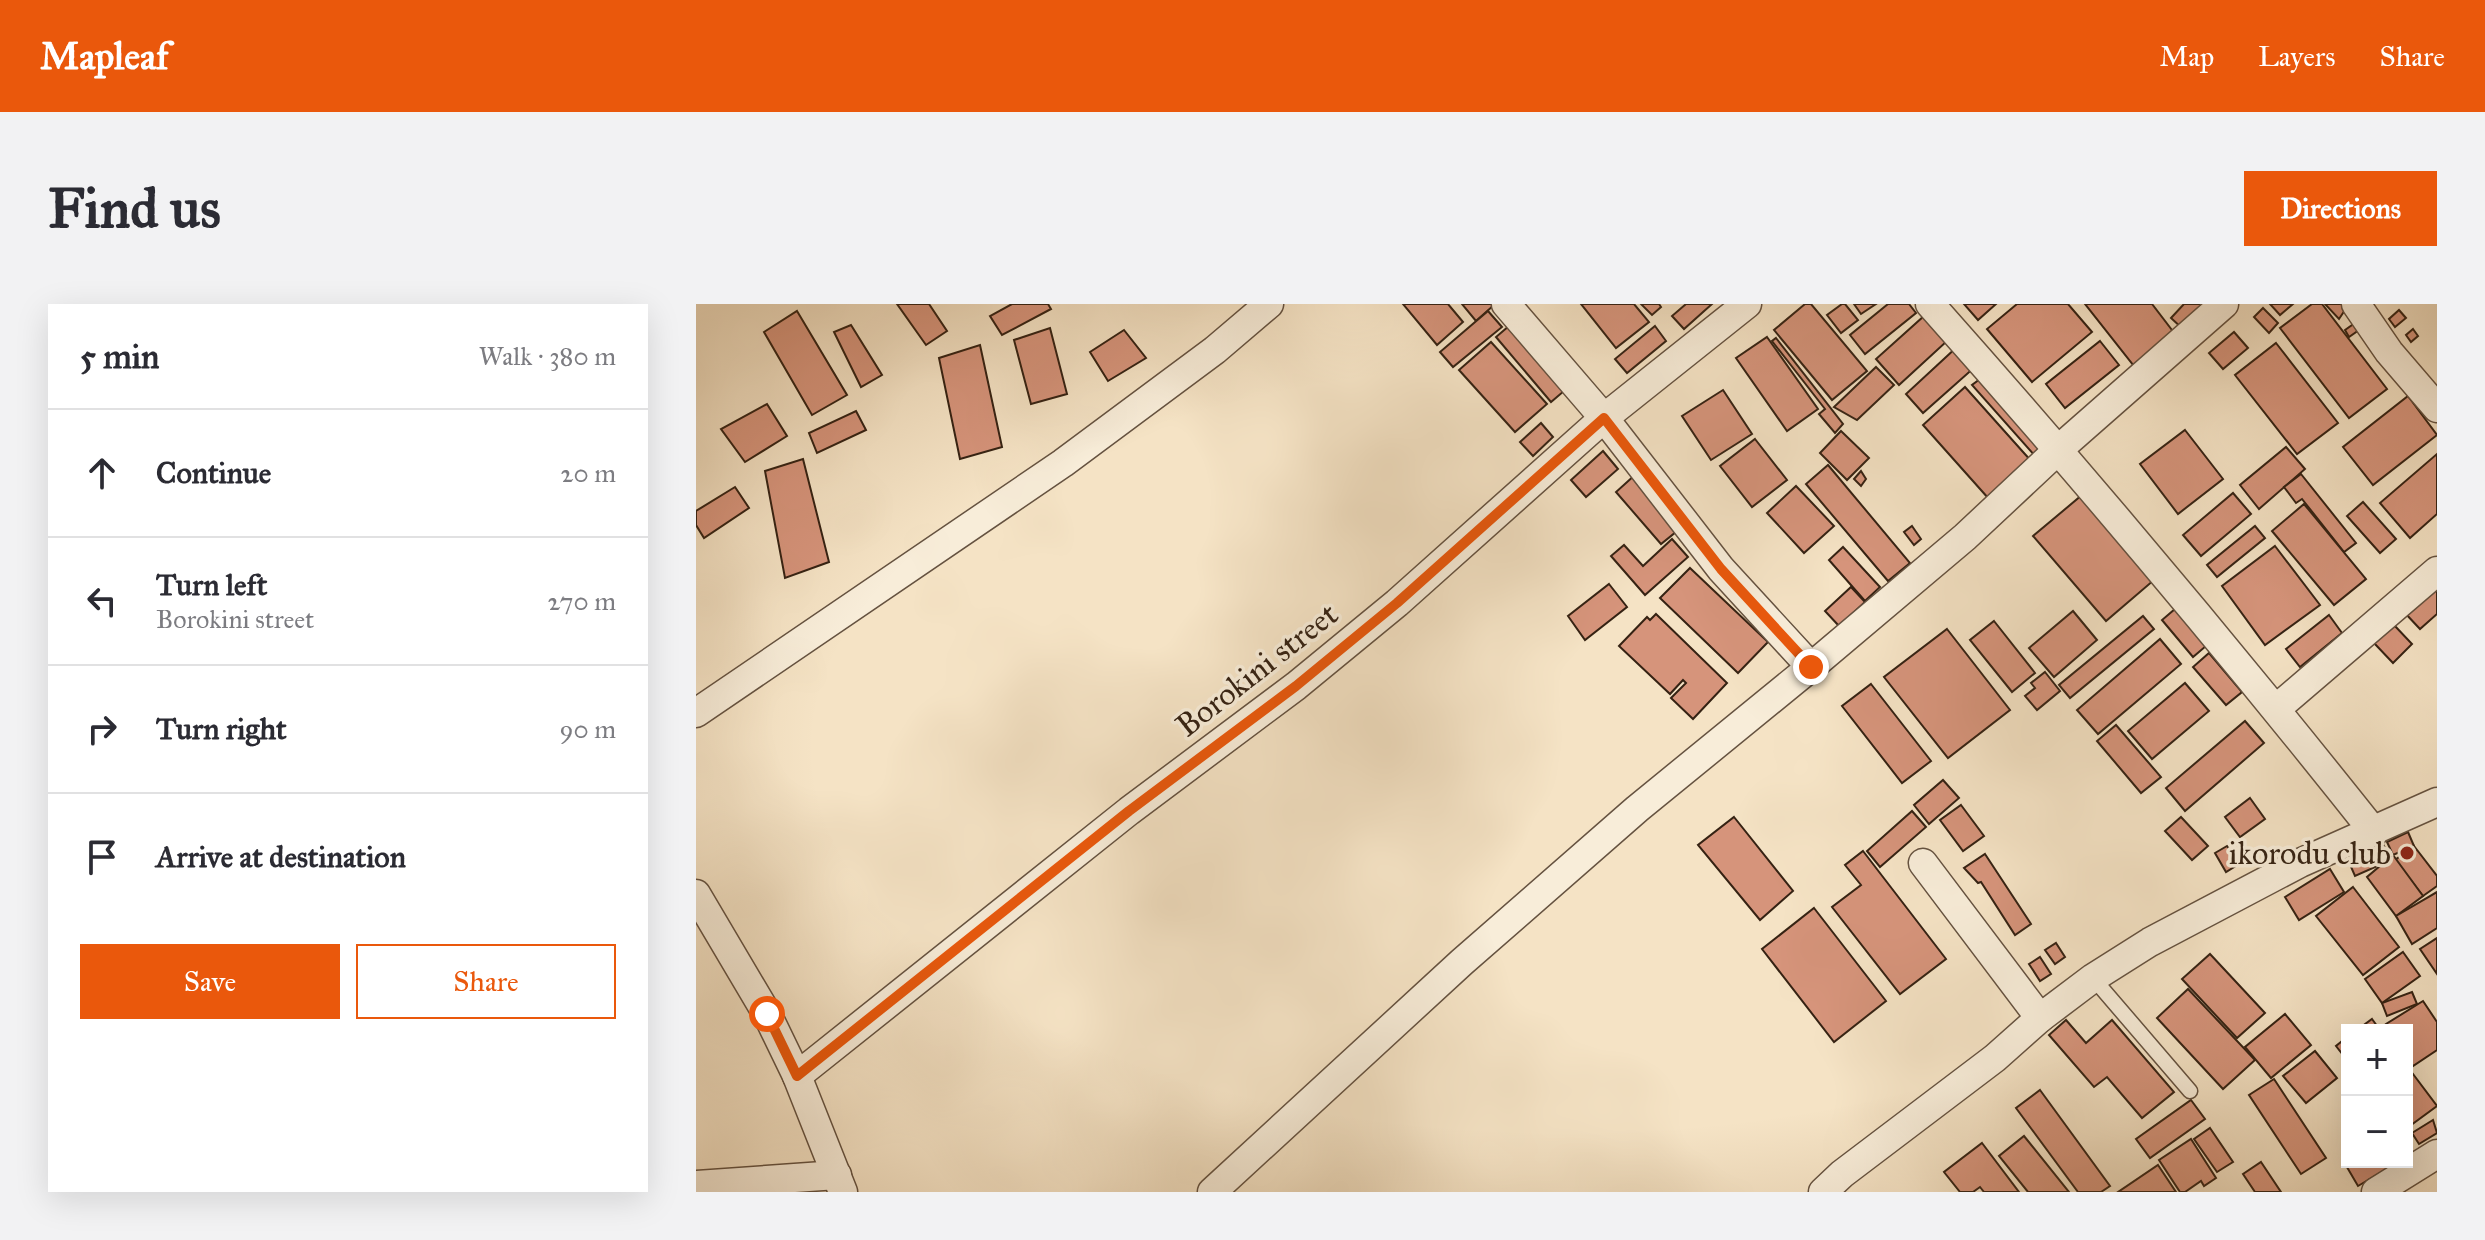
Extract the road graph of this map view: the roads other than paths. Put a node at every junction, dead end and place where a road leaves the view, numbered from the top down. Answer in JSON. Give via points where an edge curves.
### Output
{"nodes":[{"id":1,"x":1269,"y":304,"type":"edge"},
{"id":2,"x":1506,"y":304,"type":"edge"},
{"id":3,"x":1747,"y":304,"type":"edge"},
{"id":4,"x":1930,"y":304,"type":"edge"},
{"id":5,"x":2224,"y":304,"type":"edge"},
{"id":6,"x":2356,"y":304,"type":"edge"},
{"id":7,"x":2437,"y":408,"type":"edge"},
{"id":8,"x":1604,"y":418,"type":"junction"},
{"id":9,"x":2059,"y":449,"type":"junction"},
{"id":10,"x":2437,"y":571,"type":"edge"},
{"id":11,"x":1811,"y":667,"type":"junction"},
{"id":12,"x":2276,"y":709,"type":"junction"},
{"id":13,"x":696,"y":713,"type":"edge"},
{"id":14,"x":2437,"y":802,"type":"edge"},
{"id":15,"x":2374,"y":832,"type":"junction"},
{"id":16,"x":1923,"y":863,"type":"dead end"},
{"id":17,"x":696,"y":894,"type":"edge"},
{"id":18,"x":2093,"y":978,"type":"junction"},
{"id":19,"x":2040,"y":1018,"type":"junction"},
{"id":20,"x":797,"y":1076,"type":"junction"},
{"id":21,"x":2190,"y":1091,"type":"dead end"},
{"id":22,"x":2432,"y":1164,"type":"edge"},
{"id":23,"x":840,"y":1183,"type":"edge"},
{"id":24,"x":696,"y":1185,"type":"edge"},
{"id":25,"x":1212,"y":1192,"type":"edge"},
{"id":26,"x":1823,"y":1192,"type":"edge"},
{"id":27,"x":2376,"y":1192,"type":"edge"}],
"edges":[{"from":1,"to":13,"type":"street","via":[[1063,463]]},
{"from":2,"to":8,"type":"street"},
{"from":3,"to":8,"type":"street","name":"Borokini street"},
{"from":4,"to":9,"type":"street"},
{"from":5,"to":9,"type":"street"},
{"from":6,"to":7,"type":"street"},
{"from":8,"to":11,"type":"street","via":[[1721,569]]},
{"from":8,"to":20,"type":"street","name":"Borokini street","via":[[1296,686],[1129,811]]},
{"from":9,"to":11,"type":"street","via":[[1965,537]]},
{"from":9,"to":12,"type":"street"},
{"from":10,"to":12,"type":"street"},
{"from":11,"to":25,"type":"street","via":[[1462,962]]},
{"from":12,"to":15,"type":"street"},
{"from":14,"to":15,"type":"street"},
{"from":15,"to":18,"type":"street","via":[[2221,904]]},
{"from":16,"to":19,"type":"street"},
{"from":17,"to":20,"type":"street"},
{"from":18,"to":19,"type":"street"},
{"from":18,"to":21,"type":"lane"},
{"from":19,"to":26,"type":"street"},
{"from":20,"to":23,"type":"street"},
{"from":22,"to":27,"type":"street"},
{"from":23,"to":24,"type":"street"}]}
